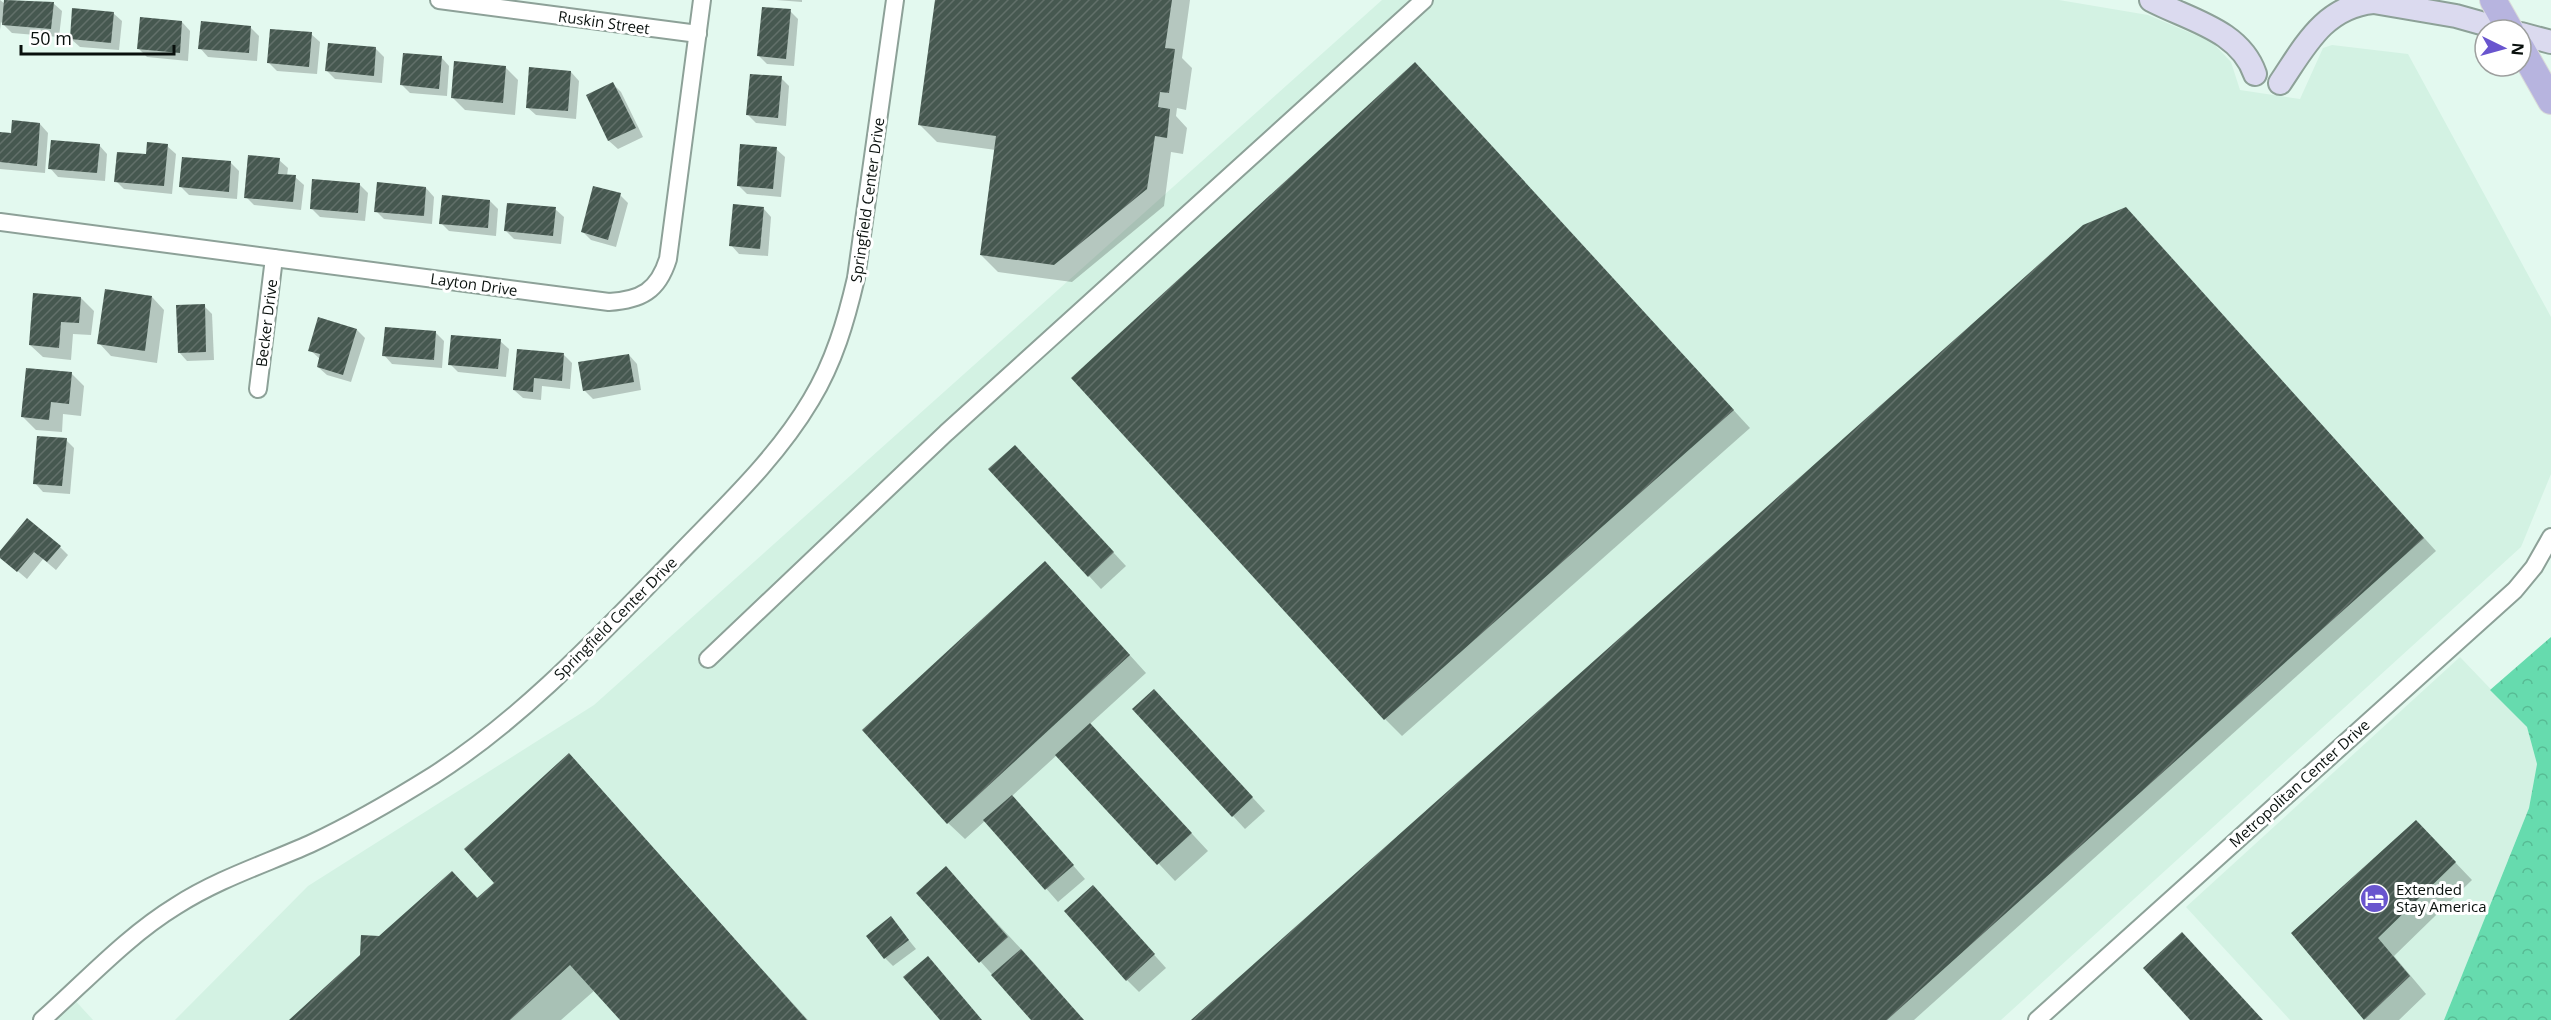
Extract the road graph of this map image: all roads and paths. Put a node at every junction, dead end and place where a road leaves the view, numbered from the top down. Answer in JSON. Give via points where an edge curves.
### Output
{"nodes":[{"id":1,"x":439,"y":0,"type":"edge"},
{"id":2,"x":702,"y":0,"type":"edge"},
{"id":3,"x":895,"y":0,"type":"edge"},
{"id":4,"x":1424,"y":0,"type":"edge"},
{"id":5,"x":2151,"y":0,"type":"edge"},
{"id":6,"x":2493,"y":0,"type":"edge"},
{"id":7,"x":2367,"y":1,"type":"edge"},
{"id":8,"x":2502,"y":18,"type":"edge"},
{"id":9,"x":2473,"y":21,"type":"edge"},
{"id":10,"x":698,"y":34,"type":"junction"},
{"id":11,"x":2533,"y":37,"type":"edge"},
{"id":12,"x":2551,"y":42,"type":"edge"},
{"id":13,"x":2533,"y":69,"type":"edge"},
{"id":14,"x":2255,"y":74,"type":"dead end"},
{"id":15,"x":2280,"y":83,"type":"dead end"},
{"id":16,"x":2551,"y":101,"type":"edge"},
{"id":17,"x":0,"y":222,"type":"edge"},
{"id":18,"x":274,"y":258,"type":"junction"},
{"id":19,"x":258,"y":389,"type":"dead end"},
{"id":20,"x":2551,"y":537,"type":"edge"},
{"id":21,"x":708,"y":658,"type":"dead end"},
{"id":22,"x":42,"y":1020,"type":"edge"},
{"id":23,"x":2037,"y":1020,"type":"edge"}],
"edges":[{"from":1,"to":10,"type":"street","name":"Ruskin Street"},
{"from":2,"to":10,"type":"street","name":"Layton Drive"},
{"from":3,"to":22,"type":"street","name":"Springfield Center Drive","via":[[856,278],[846,320],[812,398],[755,475],[584,653],[496,730],[435,774],[368,814],[219,882],[175,907],[139,933]]},
{"from":4,"to":21,"type":"street","via":[[946,433]]},
{"from":5,"to":14,"type":"main road","via":[[2231,39],[2250,60]]},
{"from":6,"to":8,"type":"main road"},
{"from":7,"to":9,"type":"main road"},
{"from":7,"to":15,"type":"main road","via":[[2336,12],[2304,47]]},
{"from":10,"to":18,"type":"street","name":"Layton Drive","via":[[668,259],[658,283],[639,297],[609,302]]},
{"from":11,"to":12,"type":"main road"},
{"from":13,"to":16,"type":"main road"},
{"from":17,"to":18,"type":"street","name":"Layton Drive"},
{"from":18,"to":19,"type":"street","name":"Becker Drive"},
{"from":20,"to":23,"type":"street","name":"Metropolitan Center Drive","via":[[2515,590]]}]}
